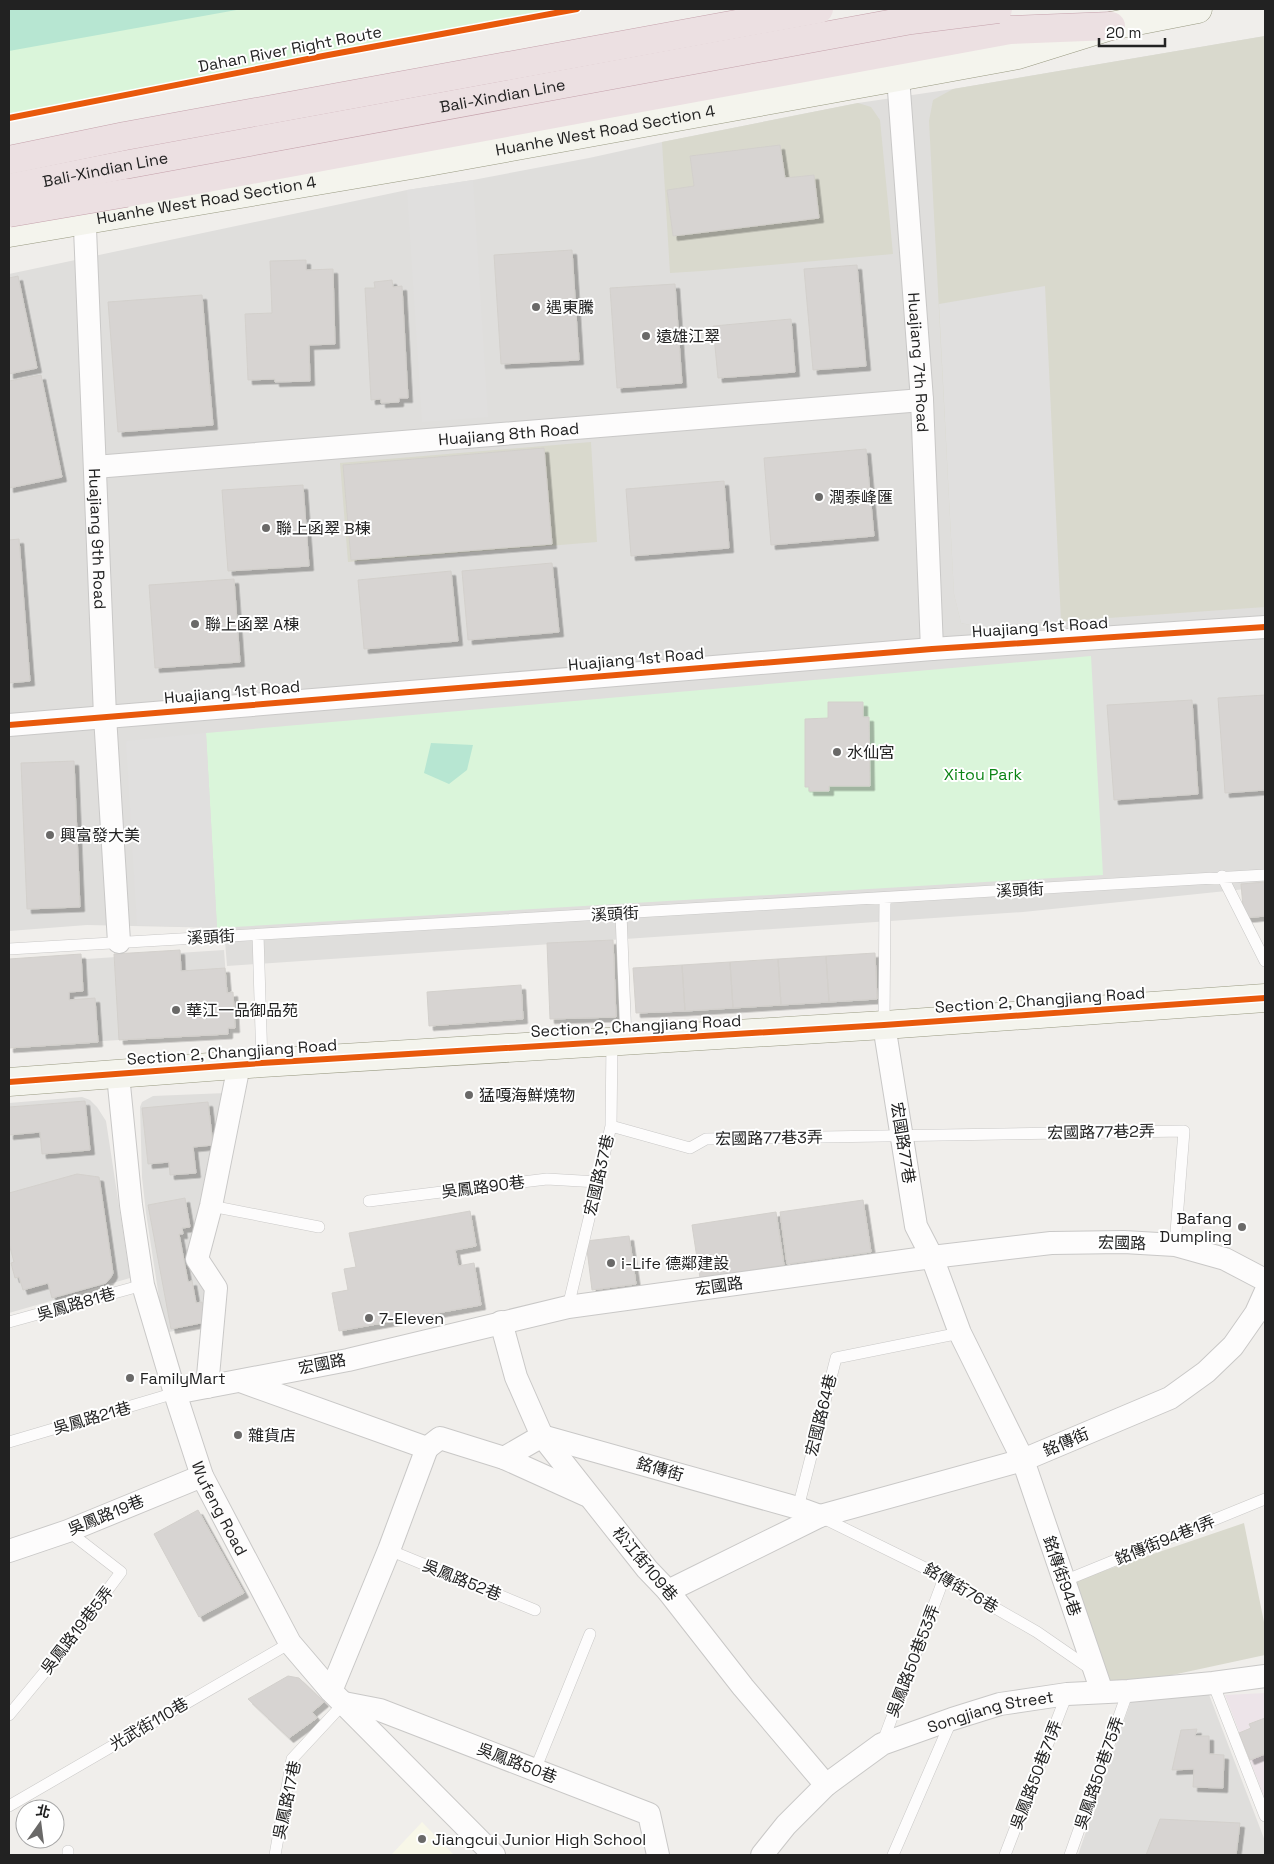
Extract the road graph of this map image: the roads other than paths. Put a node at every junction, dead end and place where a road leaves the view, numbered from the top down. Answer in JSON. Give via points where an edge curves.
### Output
{"nodes":[{"id":1,"x":796,"y":9,"type":"edge"},
{"id":2,"x":819,"y":9,"type":"edge"},
{"id":3,"x":949,"y":9,"type":"edge"},
{"id":4,"x":998,"y":9,"type":"edge"},
{"id":5,"x":1198,"y":9,"type":"edge"},
{"id":6,"x":1111,"y":26,"type":"junction"},
{"id":7,"x":898,"y":77,"type":"junction"},
{"id":8,"x":77,"y":135,"type":"junction"},
{"id":9,"x":9,"y":150,"type":"edge"},
{"id":10,"x":9,"y":160,"type":"edge"},
{"id":11,"x":80,"y":168,"type":"junction"},
{"id":12,"x":9,"y":182,"type":"edge"},
{"id":13,"x":9,"y":188,"type":"edge"},
{"id":14,"x":9,"y":213,"type":"edge"},
{"id":15,"x":85,"y":220,"type":"junction"},
{"id":16,"x":9,"y":233,"type":"edge"},
{"id":17,"x":922,"y":400,"type":"junction"},
{"id":18,"x":95,"y":467,"type":"junction"},
{"id":19,"x":1265,"y":627,"type":"edge"},
{"id":20,"x":932,"y":649,"type":"junction"},
{"id":21,"x":105,"y":716,"type":"junction"},
{"id":22,"x":9,"y":725,"type":"edge"},
{"id":23,"x":1265,"y":875,"type":"edge"},
{"id":24,"x":1222,"y":876,"type":"junction"},
{"id":25,"x":885,"y":898,"type":"junction"},
{"id":26,"x":621,"y":914,"type":"junction"},
{"id":27,"x":258,"y":935,"type":"junction"},
{"id":28,"x":118,"y":942,"type":"junction"},
{"id":29,"x":9,"y":949,"type":"edge"},
{"id":30,"x":1265,"y":961,"type":"edge"},
{"id":31,"x":1265,"y":998,"type":"edge"},
{"id":32,"x":884,"y":1025,"type":"junction"},
{"id":33,"x":619,"y":1041,"type":"junction"},
{"id":34,"x":250,"y":1064,"type":"junction"},
{"id":35,"x":118,"y":1075,"type":"junction"},
{"id":36,"x":9,"y":1082,"type":"edge"},
{"id":37,"x":611,"y":1126,"type":"junction"},
{"id":38,"x":902,"y":1137,"type":"junction"},
{"id":39,"x":598,"y":1182,"type":"junction"},
{"id":40,"x":369,"y":1201,"type":"dead end"},
{"id":41,"x":211,"y":1206,"type":"junction"},
{"id":42,"x":319,"y":1227,"type":"dead end"},
{"id":43,"x":1175,"y":1245,"type":"junction"},
{"id":44,"x":932,"y":1257,"type":"junction"},
{"id":45,"x":1265,"y":1280,"type":"edge"},
{"id":46,"x":143,"y":1285,"type":"junction"},
{"id":47,"x":1265,"y":1293,"type":"edge"},
{"id":48,"x":568,"y":1307,"type":"junction"},
{"id":49,"x":9,"y":1322,"type":"edge"},
{"id":50,"x":501,"y":1322,"type":"junction"},
{"id":51,"x":960,"y":1332,"type":"junction"},
{"id":52,"x":239,"y":1380,"type":"junction"},
{"id":53,"x":207,"y":1387,"type":"junction"},
{"id":54,"x":175,"y":1393,"type":"junction"},
{"id":55,"x":542,"y":1436,"type":"junction"},
{"id":56,"x":9,"y":1442,"type":"edge"},
{"id":57,"x":427,"y":1448,"type":"junction"},
{"id":58,"x":504,"y":1458,"type":"junction"},
{"id":59,"x":1023,"y":1460,"type":"junction"},
{"id":60,"x":202,"y":1476,"type":"junction"},
{"id":61,"x":589,"y":1497,"type":"junction"},
{"id":62,"x":1265,"y":1499,"type":"edge"},
{"id":63,"x":798,"y":1508,"type":"junction"},
{"id":64,"x":820,"y":1516,"type":"junction"},
{"id":65,"x":68,"y":1531,"type":"junction"},
{"id":66,"x":389,"y":1550,"type":"junction"},
{"id":67,"x":9,"y":1552,"type":"edge"},
{"id":68,"x":944,"y":1578,"type":"junction"},
{"id":69,"x":1064,"y":1581,"type":"junction"},
{"id":70,"x":668,"y":1591,"type":"junction"},
{"id":71,"x":535,"y":1610,"type":"dead end"},
{"id":72,"x":590,"y":1634,"type":"dead end"},
{"id":73,"x":290,"y":1643,"type":"junction"},
{"id":74,"x":1265,"y":1676,"type":"edge"},
{"id":75,"x":1098,"y":1682,"type":"junction"},
{"id":76,"x":1213,"y":1683,"type":"junction"},
{"id":77,"x":1128,"y":1691,"type":"junction"},
{"id":78,"x":1067,"y":1694,"type":"junction"},
{"id":79,"x":338,"y":1697,"type":"junction"},
{"id":80,"x":9,"y":1715,"type":"edge"},
{"id":81,"x":952,"y":1719,"type":"junction"},
{"id":82,"x":882,"y":1744,"type":"junction"},
{"id":83,"x":534,"y":1770,"type":"junction"},
{"id":84,"x":826,"y":1785,"type":"junction"},
{"id":85,"x":9,"y":1806,"type":"edge"},
{"id":86,"x":1265,"y":1816,"type":"edge"},
{"id":87,"x":275,"y":1855,"type":"edge"},
{"id":88,"x":494,"y":1855,"type":"edge"},
{"id":89,"x":658,"y":1855,"type":"edge"},
{"id":90,"x":762,"y":1855,"type":"edge"},
{"id":91,"x":893,"y":1855,"type":"edge"},
{"id":92,"x":1005,"y":1855,"type":"edge"},
{"id":93,"x":1070,"y":1855,"type":"edge"}],
"edges":[{"from":1,"to":8,"type":"street"},
{"from":2,"to":10,"type":"highway","name":"Bali-Xindian Line","bridge":true},
{"from":3,"to":11,"type":"main road"},
{"from":4,"to":13,"type":"highway","name":"Bali-Xindian Line","bridge":true,"via":[[901,22]]},
{"from":5,"to":6,"type":"main road","name":"Huanhe West Road Section 4"},
{"from":6,"to":7,"type":"main road","name":"Huanhe West Road Section 4","via":[[1018,55]]},
{"from":6,"to":14,"type":"highway","bridge":true,"via":[[1010,30]]},
{"from":7,"to":15,"type":"main road","name":"Huanhe West Road Section 4"},
{"from":7,"to":17,"type":"street","name":"Huajiang 7th Road"},
{"from":8,"to":9,"type":"street"},
{"from":8,"to":11,"type":"street","name":"Huajiang 9th Road"},
{"from":11,"to":12,"type":"main road"},
{"from":11,"to":15,"type":"street","name":"Huajiang 9th Road"},
{"from":15,"to":16,"type":"main road","name":"Huanhe West Road Section 4"},
{"from":15,"to":18,"type":"street","name":"Huajiang 9th Road"},
{"from":17,"to":18,"type":"street","name":"Huajiang 8th Road"},
{"from":17,"to":20,"type":"street","name":"Huajiang 7th Road"},
{"from":18,"to":21,"type":"street","name":"Huajiang 9th Road"},
{"from":19,"to":20,"type":"street","name":"Huajiang 1st Road"},
{"from":20,"to":21,"type":"street","name":"Huajiang 1st Road"},
{"from":21,"to":22,"type":"street","name":"Huajiang 1st Road"},
{"from":21,"to":28,"type":"street","name":"Huajiang 9th Road"},
{"from":23,"to":24,"type":"lane","name":"溪頭街"},
{"from":24,"to":25,"type":"lane","name":"溪頭街"},
{"from":24,"to":30,"type":"lane"},
{"from":25,"to":26,"type":"lane","name":"溪頭街"},
{"from":25,"to":32,"type":"lane"},
{"from":26,"to":27,"type":"lane","name":"溪頭街"},
{"from":26,"to":33,"type":"lane","name":"宏國路37巷"},
{"from":27,"to":28,"type":"lane","name":"溪頭街"},
{"from":27,"to":34,"type":"lane"},
{"from":28,"to":29,"type":"lane","name":"溪頭街"},
{"from":31,"to":32,"type":"main road","name":"Section 2, Changjiang Road"},
{"from":32,"to":33,"type":"main road","name":"Section 2, Changjiang Road"},
{"from":32,"to":38,"type":"street","name":"宏國路77巷"},
{"from":33,"to":34,"type":"main road","name":"Section 2, Changjiang Road"},
{"from":33,"to":37,"type":"lane","name":"宏國路37巷"},
{"from":34,"to":35,"type":"main road","name":"Section 2, Changjiang Road"},
{"from":34,"to":41,"type":"street"},
{"from":35,"to":36,"type":"main road","name":"Section 2, Changjiang Road"},
{"from":35,"to":46,"type":"street","name":"Wufeng Road"},
{"from":37,"to":38,"type":"lane","name":"宏國路77巷3弄","via":[[690,1148],[706,1139]]},
{"from":37,"to":39,"type":"lane","name":"宏國路37巷"},
{"from":38,"to":43,"type":"lane","name":"宏國路77巷2弄","via":[[1184,1131]]},
{"from":38,"to":44,"type":"street","name":"宏國路77巷","via":[[916,1226]]},
{"from":39,"to":40,"type":"lane","name":"吳鳳路90巷","via":[[548,1179]]},
{"from":39,"to":48,"type":"lane","name":"宏國路37巷"},
{"from":41,"to":42,"type":"lane"},
{"from":41,"to":53,"type":"street","via":[[197,1259],[216,1288]]},
{"from":43,"to":44,"type":"street","name":"宏國路","via":[[1051,1243]]},
{"from":43,"to":45,"type":"street","name":"宏國路","via":[[1224,1259]]},
{"from":44,"to":48,"type":"street","name":"宏國路"},
{"from":44,"to":51,"type":"street","name":"宏國路77巷"},
{"from":46,"to":49,"type":"lane","name":"吳鳳路81巷"},
{"from":46,"to":54,"type":"street","name":"Wufeng Road"},
{"from":47,"to":59,"type":"street","name":"銘傳街","via":[[1256,1313],[1233,1346],[1206,1372],[1170,1398]]},
{"from":48,"to":50,"type":"street","name":"宏國路"},
{"from":50,"to":52,"type":"street","name":"宏國路","via":[[348,1360]]},
{"from":50,"to":55,"type":"street","name":"松江街109巷","via":[[516,1377]]},
{"from":51,"to":59,"type":"street","name":"銘傳街94巷"},
{"from":51,"to":63,"type":"lane","name":"宏國路64巷","via":[[836,1358]]},
{"from":52,"to":53,"type":"street","name":"宏國路"},
{"from":52,"to":57,"type":"street"},
{"from":53,"to":54,"type":"street","name":"宏國路"},
{"from":54,"to":56,"type":"lane","name":"吳鳳路21巷"},
{"from":54,"to":60,"type":"street","name":"Wufeng Road"},
{"from":55,"to":58,"type":"street"},
{"from":55,"to":61,"type":"street","name":"松江街109巷"},
{"from":55,"to":63,"type":"street","name":"銘傳街"},
{"from":57,"to":58,"type":"street","via":[[440,1438]]},
{"from":57,"to":66,"type":"street"},
{"from":58,"to":61,"type":"street"},
{"from":59,"to":64,"type":"street","name":"銘傳街"},
{"from":59,"to":69,"type":"street","name":"銘傳街94巷"},
{"from":60,"to":65,"type":"street","name":"吳鳳路19巷"},
{"from":60,"to":73,"type":"street","name":"Wufeng Road"},
{"from":61,"to":70,"type":"street","name":"松江街109巷"},
{"from":62,"to":69,"type":"lane","name":"銘傳街94巷1弄"},
{"from":63,"to":64,"type":"street","name":"銘傳街"},
{"from":64,"to":68,"type":"lane","name":"銘傳街76巷"},
{"from":64,"to":70,"type":"street","name":"銘傳街"},
{"from":65,"to":67,"type":"street","name":"吳鳳路19巷"},
{"from":65,"to":80,"type":"lane","name":"吳鳳路19巷5弄","via":[[121,1572]]},
{"from":66,"to":71,"type":"lane","name":"吳鳳路52巷"},
{"from":66,"to":79,"type":"street"},
{"from":68,"to":75,"type":"lane","name":"銘傳街76巷","via":[[1037,1632]]},
{"from":68,"to":82,"type":"lane","name":"吳鳳路50巷53弄"},
{"from":69,"to":75,"type":"street","name":"銘傳街94巷"},
{"from":70,"to":84,"type":"street","name":"松江街109巷"},
{"from":72,"to":83,"type":"lane"},
{"from":73,"to":79,"type":"street","name":"Wufeng Road"},
{"from":73,"to":85,"type":"lane","name":"光武街110巷"},
{"from":74,"to":76,"type":"street","name":"Songjiang Street"},
{"from":75,"to":77,"type":"street","name":"Songjiang Street"},
{"from":75,"to":78,"type":"street","name":"Songjiang Street"},
{"from":76,"to":77,"type":"street","name":"Songjiang Street"},
{"from":76,"to":86,"type":"lane"},
{"from":77,"to":93,"type":"lane","name":"吳鳳路50巷75弄"},
{"from":78,"to":81,"type":"street","name":"Songjiang Street","via":[[1000,1704]]},
{"from":78,"to":92,"type":"lane","name":"吳鳳路50巷71弄"},
{"from":79,"to":83,"type":"street","name":"吳鳳路50巷"},
{"from":79,"to":87,"type":"lane","name":"吳鳳路17巷","via":[[292,1758]]},
{"from":79,"to":88,"type":"street","name":"Wufeng Road"},
{"from":81,"to":82,"type":"street","name":"Songjiang Street"},
{"from":81,"to":91,"type":"lane"},
{"from":82,"to":84,"type":"street","name":"Songjiang Street"},
{"from":83,"to":89,"type":"street","name":"吳鳳路50巷","via":[[649,1814]]},
{"from":84,"to":90,"type":"street","name":"Songjiang Street","via":[[786,1825]]}]}
